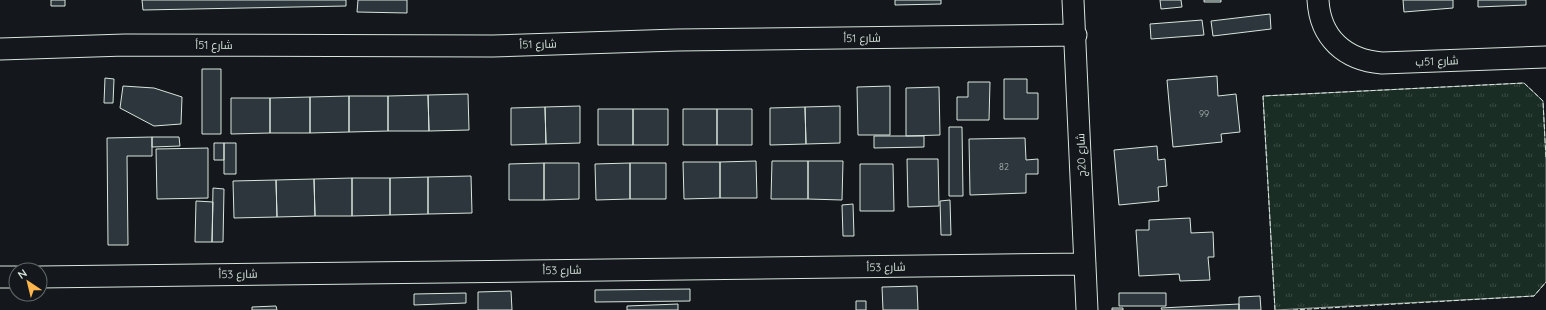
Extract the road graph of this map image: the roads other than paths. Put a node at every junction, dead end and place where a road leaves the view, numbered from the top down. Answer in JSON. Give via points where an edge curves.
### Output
{"nodes":[{"id":1,"x":1073,"y":0,"type":"edge"},
{"id":2,"x":1318,"y":0,"type":"edge"},
{"id":3,"x":1076,"y":35,"type":"junction"},
{"id":4,"x":0,"y":49,"type":"edge"},
{"id":5,"x":1546,"y":57,"type":"edge"},
{"id":6,"x":1085,"y":264,"type":"junction"},
{"id":7,"x":48,"y":277,"type":"edge"},
{"id":8,"x":1087,"y":310,"type":"edge"}],
"edges":[{"from":1,"to":3,"type":"street","name":"شارع 20ج"},
{"from":2,"to":5,"type":"street","name":"شارع 51ب","via":[[1322,20],[1334,42],[1353,57],[1365,62]]},
{"from":3,"to":4,"type":"street","name":"شارع 51أ","via":[[677,40],[493,46],[125,45]]},
{"from":3,"to":6,"type":"street","name":"شارع 20ج"},
{"from":6,"to":7,"type":"street","name":"شارع 53أ"},
{"from":6,"to":8,"type":"street","name":"شارع 20ج"}]}
